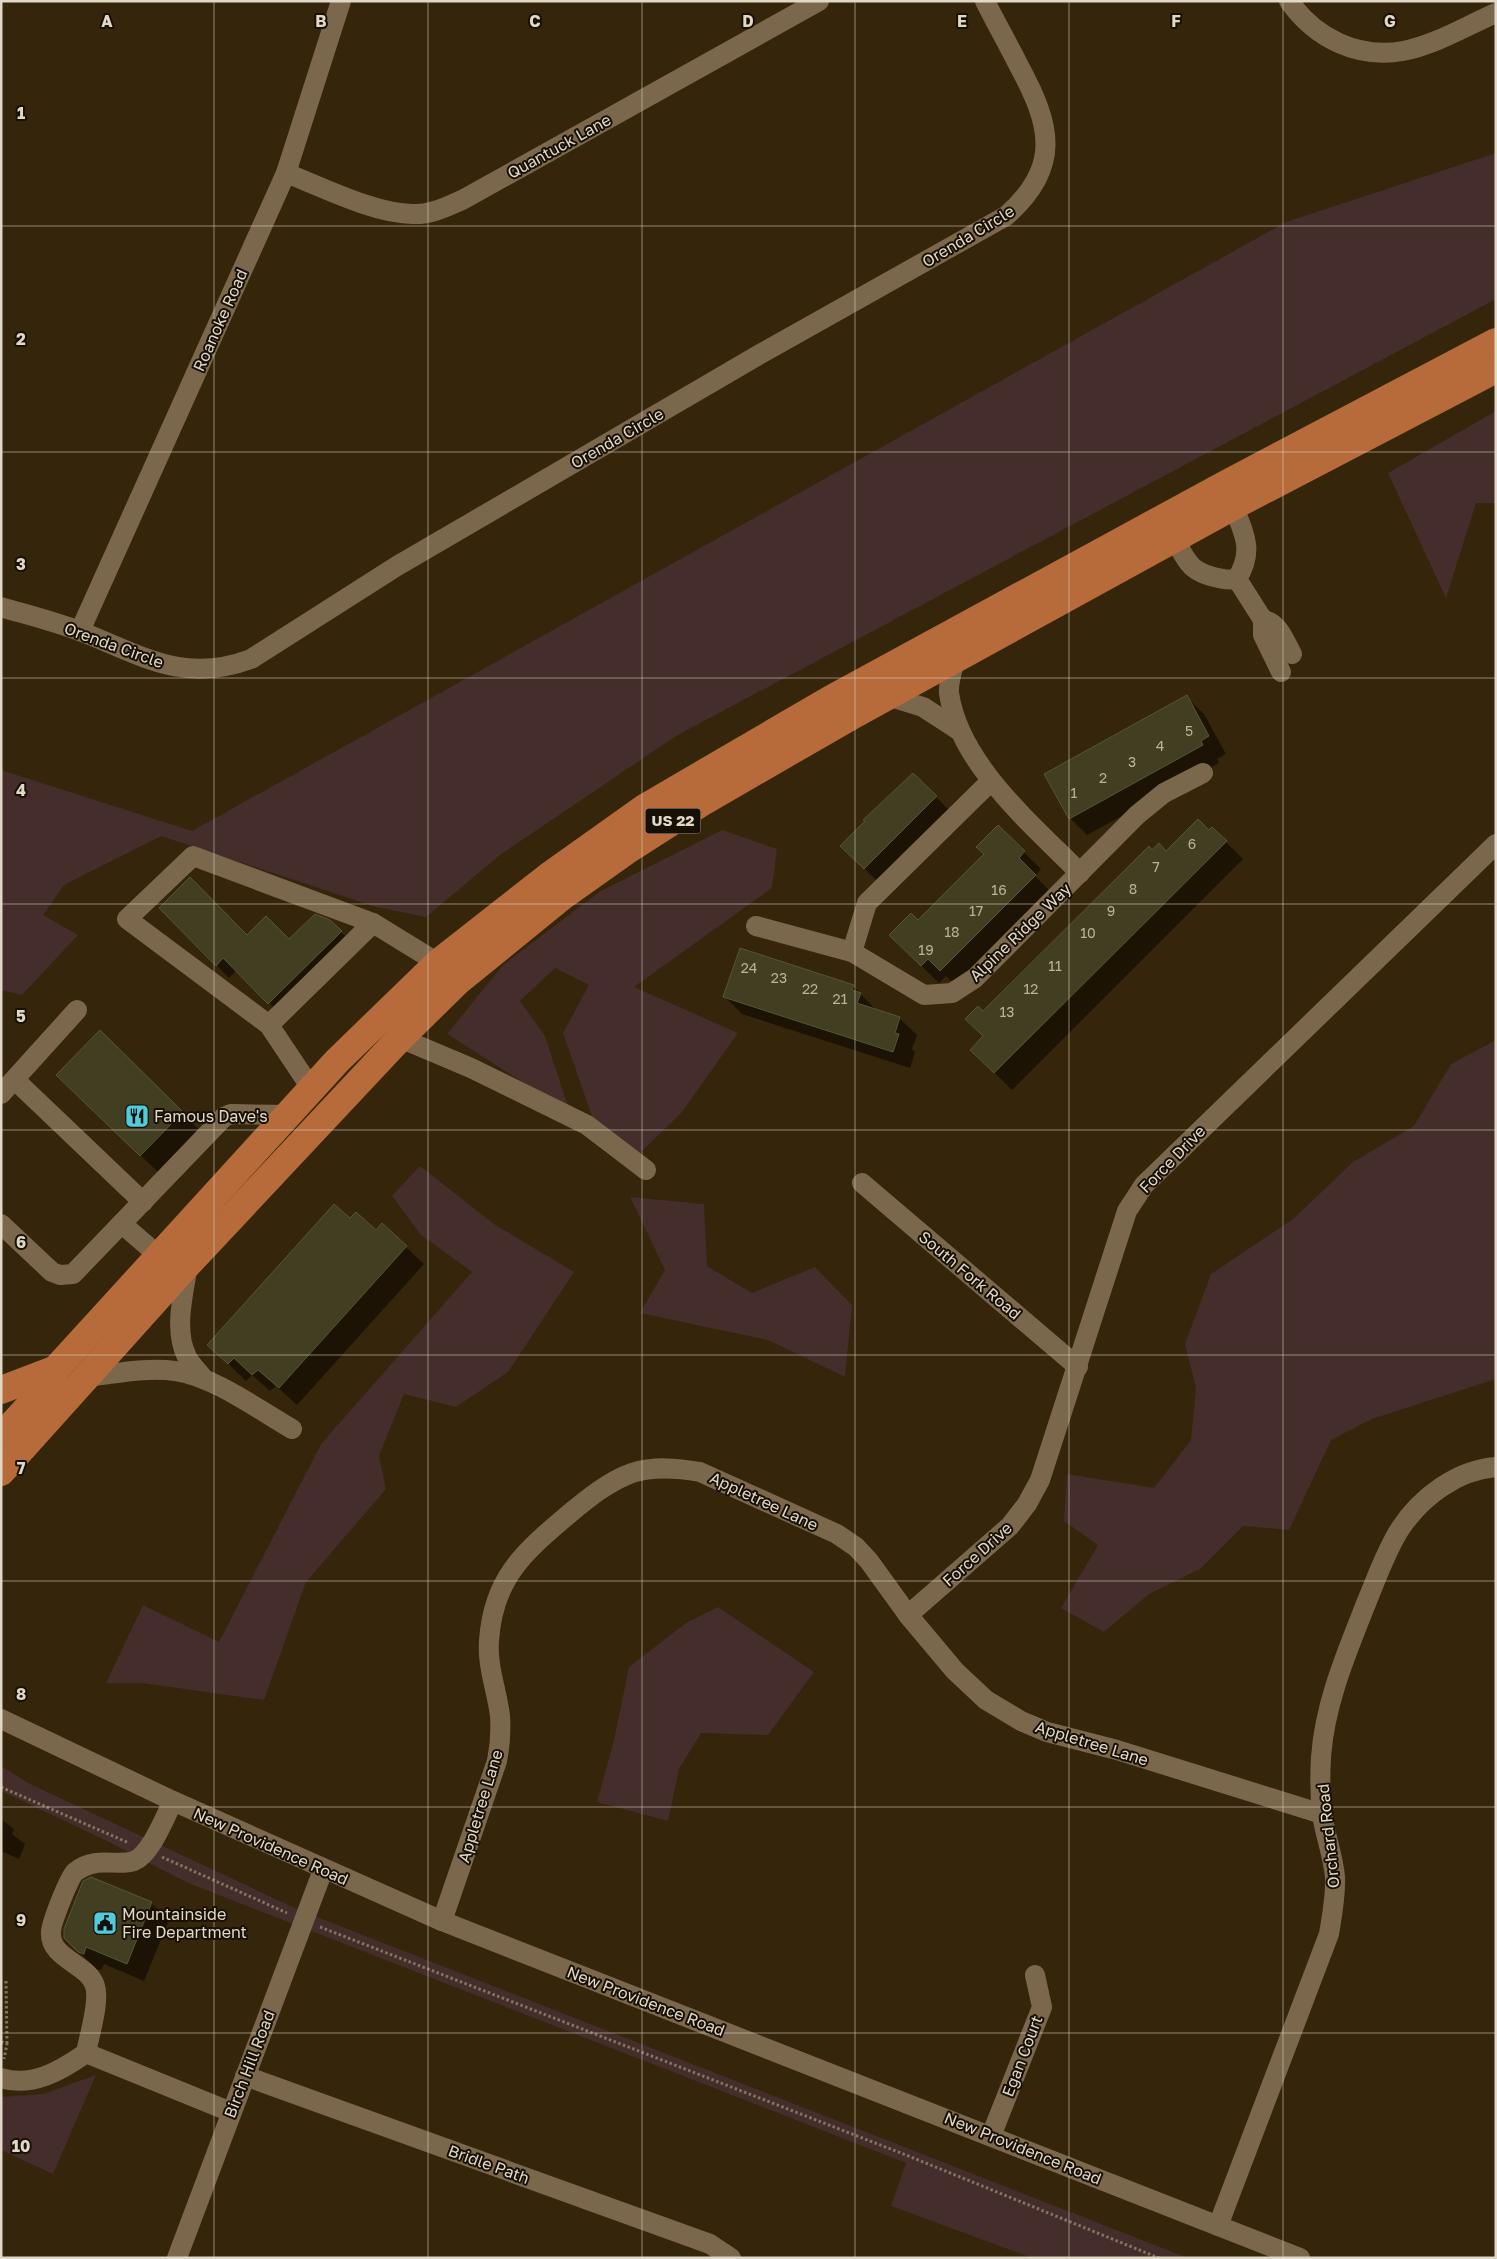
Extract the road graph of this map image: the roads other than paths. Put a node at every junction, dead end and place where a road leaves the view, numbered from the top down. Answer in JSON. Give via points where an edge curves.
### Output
{"nodes":[{"id":1,"x":341,"y":1,"type":"edge"},
{"id":2,"x":818,"y":1,"type":"edge"},
{"id":3,"x":985,"y":1,"type":"edge"},
{"id":4,"x":1289,"y":1,"type":"edge"},
{"id":5,"x":1496,"y":13,"type":"edge"},
{"id":6,"x":286,"y":173,"type":"junction"},
{"id":7,"x":1496,"y":342,"type":"edge"},
{"id":8,"x":1496,"y":369,"type":"edge"},
{"id":9,"x":1233,"y":506,"type":"junction"},
{"id":10,"x":1175,"y":539,"type":"junction"},
{"id":11,"x":1237,"y":579,"type":"junction"},
{"id":12,"x":1,"y":607,"type":"edge"},
{"id":13,"x":1263,"y":620,"type":"junction"},
{"id":14,"x":80,"y":632,"type":"junction"},
{"id":15,"x":1292,"y":654,"type":"dead end"},
{"id":16,"x":955,"y":659,"type":"junction"},
{"id":17,"x":1281,"y":672,"type":"dead end"},
{"id":18,"x":887,"y":696,"type":"junction"},
{"id":19,"x":960,"y":731,"type":"junction"},
{"id":20,"x":1203,"y":773,"type":"dead end"},
{"id":21,"x":991,"y":781,"type":"junction"},
{"id":22,"x":1496,"y":844,"type":"edge"},
{"id":23,"x":1080,"y":873,"type":"junction"},
{"id":24,"x":373,"y":923,"type":"junction"},
{"id":25,"x":756,"y":926,"type":"dead end"},
{"id":26,"x":852,"y":952,"type":"junction"},
{"id":27,"x":438,"y":963,"type":"junction"},
{"id":28,"x":77,"y":1010,"type":"dead end"},
{"id":29,"x":269,"y":1025,"type":"junction"},
{"id":30,"x":400,"y":1038,"type":"junction"},
{"id":31,"x":15,"y":1080,"type":"junction"},
{"id":32,"x":312,"y":1088,"type":"junction"},
{"id":33,"x":1,"y":1094,"type":"edge"},
{"id":34,"x":288,"y":1115,"type":"junction"},
{"id":35,"x":646,"y":1170,"type":"dead end"},
{"id":36,"x":862,"y":1183,"type":"dead end"},
{"id":37,"x":143,"y":1202,"type":"junction"},
{"id":38,"x":1,"y":1224,"type":"edge"},
{"id":39,"x":122,"y":1224,"type":"junction"},
{"id":40,"x":159,"y":1256,"type":"junction"},
{"id":41,"x":188,"y":1264,"type":"junction"},
{"id":42,"x":1078,"y":1367,"type":"junction"},
{"id":43,"x":56,"y":1369,"type":"junction"},
{"id":44,"x":86,"y":1377,"type":"junction"},
{"id":45,"x":203,"y":1378,"type":"junction"},
{"id":46,"x":1,"y":1390,"type":"edge"},
{"id":47,"x":292,"y":1429,"type":"dead end"},
{"id":48,"x":1,"y":1437,"type":"edge"},
{"id":49,"x":1496,"y":1467,"type":"edge"},
{"id":50,"x":1,"y":1472,"type":"edge"},
{"id":51,"x":908,"y":1615,"type":"junction"},
{"id":52,"x":1,"y":1719,"type":"edge"},
{"id":53,"x":173,"y":1802,"type":"junction"},
{"id":54,"x":1322,"y":1814,"type":"junction"},
{"id":55,"x":324,"y":1870,"type":"junction"},
{"id":56,"x":442,"y":1921,"type":"junction"},
{"id":57,"x":1035,"y":1975,"type":"dead end"},
{"id":58,"x":86,"y":2053,"type":"junction"},
{"id":59,"x":2,"y":2070,"type":"edge"},
{"id":60,"x":245,"y":2076,"type":"junction"},
{"id":61,"x":231,"y":2112,"type":"junction"},
{"id":62,"x":991,"y":2136,"type":"junction"},
{"id":63,"x":1218,"y":2226,"type":"junction"},
{"id":64,"x":176,"y":2258,"type":"edge"},
{"id":65,"x":732,"y":2258,"type":"edge"},
{"id":66,"x":1300,"y":2258,"type":"edge"}],
"edges":[{"from":1,"to":6,"type":"street","name":"Roanoke Road"},
{"from":2,"to":6,"type":"street","name":"Quantuck Lane","via":[[464,199],[431,212],[414,214],[373,206]]},
{"from":3,"to":14,"type":"street","name":"Orenda Circle","via":[[1033,91],[1045,129],[1045,149],[1037,178],[1021,203],[1006,216],[396,566],[251,659],[225,667],[184,669],[158,663]]},
{"from":4,"to":5,"type":"street","via":[[1307,23],[1325,37],[1346,47],[1380,53],[1404,51],[1426,44]]},
{"from":6,"to":14,"type":"street","name":"Roanoke Road"},
{"from":7,"to":27,"type":"highway","number":"US 22","via":[[1219,487],[736,754],[646,807],[549,876]]},
{"from":8,"to":9,"type":"highway","number":"US 22"},
{"from":9,"to":10,"type":"highway","number":"US 22"},
{"from":9,"to":11,"type":"street","via":[[1245,535],[1248,554]]},
{"from":10,"to":11,"type":"street","via":[[1190,565],[1204,574]]},
{"from":10,"to":16,"type":"highway","number":"US 22"},
{"from":11,"to":13,"type":"street"},
{"from":12,"to":14,"type":"street","name":"Orenda Circle"},
{"from":13,"to":15,"type":"street","via":[[1276,626]]},
{"from":13,"to":17,"type":"street","via":[[1263,635]]},
{"from":16,"to":18,"type":"highway","number":"US 22"},
{"from":16,"to":19,"type":"street","name":"Alpine Ridge Way","via":[[949,691]]},
{"from":18,"to":19,"type":"street","name":"Alpine Ridge Way","via":[[923,707]]},
{"from":18,"to":30,"type":"highway","number":"US 22","via":[[704,801],[618,856],[457,982]]},
{"from":19,"to":21,"type":"street","name":"Alpine Ridge Way"},
{"from":20,"to":23,"type":"street","name":"Alpine Ridge Way","via":[[1157,799],[1137,815]]},
{"from":21,"to":23,"type":"street","name":"Alpine Ridge Way"},
{"from":21,"to":26,"type":"street","via":[[868,903]]},
{"from":22,"to":42,"type":"street","name":"Force Drive","via":[[1144,1185],[1127,1212]]},
{"from":23,"to":26,"type":"street","name":"Alpine Ridge Way","via":[[975,978],[952,993],[924,995]]},
{"from":24,"to":27,"type":"street"},
{"from":24,"to":29,"type":"street"},
{"from":24,"to":29,"type":"street","via":[[193,856],[127,919]]},
{"from":25,"to":26,"type":"street","name":"Alpine Ridge Way"},
{"from":27,"to":32,"type":"highway","number":"US 22"},
{"from":28,"to":31,"type":"street"},
{"from":29,"to":32,"type":"street"},
{"from":30,"to":35,"type":"street","via":[[471,1068],[587,1125]]},
{"from":30,"to":41,"type":"highway","number":"US 22"},
{"from":31,"to":33,"type":"street"},
{"from":31,"to":37,"type":"street"},
{"from":32,"to":34,"type":"highway","number":"US 22"},
{"from":34,"to":37,"type":"street","via":[[231,1114],[224,1117]]},
{"from":34,"to":40,"type":"highway","number":"US 22"},
{"from":36,"to":42,"type":"street","name":"South Fork Road"},
{"from":37,"to":39,"type":"street"},
{"from":38,"to":39,"type":"street","via":[[52,1272],[68,1276],[77,1272]]},
{"from":39,"to":40,"type":"street"},
{"from":40,"to":43,"type":"highway","number":"US 22"},
{"from":41,"to":44,"type":"highway","number":"US 22"},
{"from":41,"to":45,"type":"street","via":[[181,1341],[188,1359]]},
{"from":42,"to":51,"type":"street","name":"Force Drive","via":[[1040,1480],[1027,1504],[1010,1526]]},
{"from":43,"to":46,"type":"highway"},
{"from":43,"to":48,"type":"highway","number":"US 22","via":[[45,1389]]},
{"from":44,"to":45,"type":"street","via":[[163,1370]]},
{"from":44,"to":50,"type":"highway","number":"US 22"},
{"from":45,"to":47,"type":"street"},
{"from":49,"to":54,"type":"street","name":"Orchard Road","via":[[1460,1476],[1437,1490],[1401,1528],[1388,1550],[1340,1668],[1329,1709],[1321,1760]]},
{"from":51,"to":54,"type":"street","name":"Appletree Lane","via":[[955,1672],[986,1700],[1022,1721],[1047,1732],[1117,1750]]},
{"from":51,"to":56,"type":"street","name":"Appletree Lane","via":[[870,1561],[856,1547],[837,1534],[700,1472],[676,1468],[631,1473],[580,1504],[521,1556],[498,1595],[489,1640],[489,1665],[500,1714],[498,1753],[493,1776]]},
{"from":52,"to":53,"type":"street","name":"New Providence Road"},
{"from":53,"to":55,"type":"street","name":"New Providence Road"},
{"from":53,"to":58,"type":"street","via":[[147,1850],[134,1861],[96,1863],[74,1873],[50,1931],[54,1946],[95,1985],[96,1998]]},
{"from":54,"to":63,"type":"street","name":"Orchard Road","via":[[1335,1878],[1328,1934]]},
{"from":55,"to":56,"type":"street","name":"New Providence Road"},
{"from":55,"to":60,"type":"street","name":"Birch Hill Road"},
{"from":56,"to":62,"type":"street","name":"New Providence Road"},
{"from":57,"to":62,"type":"street","name":"Egan Court","via":[[1042,2007]]},
{"from":58,"to":59,"type":"street","via":[[68,2066],[39,2078],[24,2080]]},
{"from":58,"to":61,"type":"street"},
{"from":60,"to":61,"type":"street","name":"Birch Hill Road"},
{"from":60,"to":65,"type":"street","name":"Bridle Path","via":[[710,2244]]},
{"from":61,"to":64,"type":"street","name":"Birch Hill Road"},
{"from":62,"to":63,"type":"street","name":"New Providence Road"},
{"from":63,"to":66,"type":"street","name":"New Providence Road"}]}
